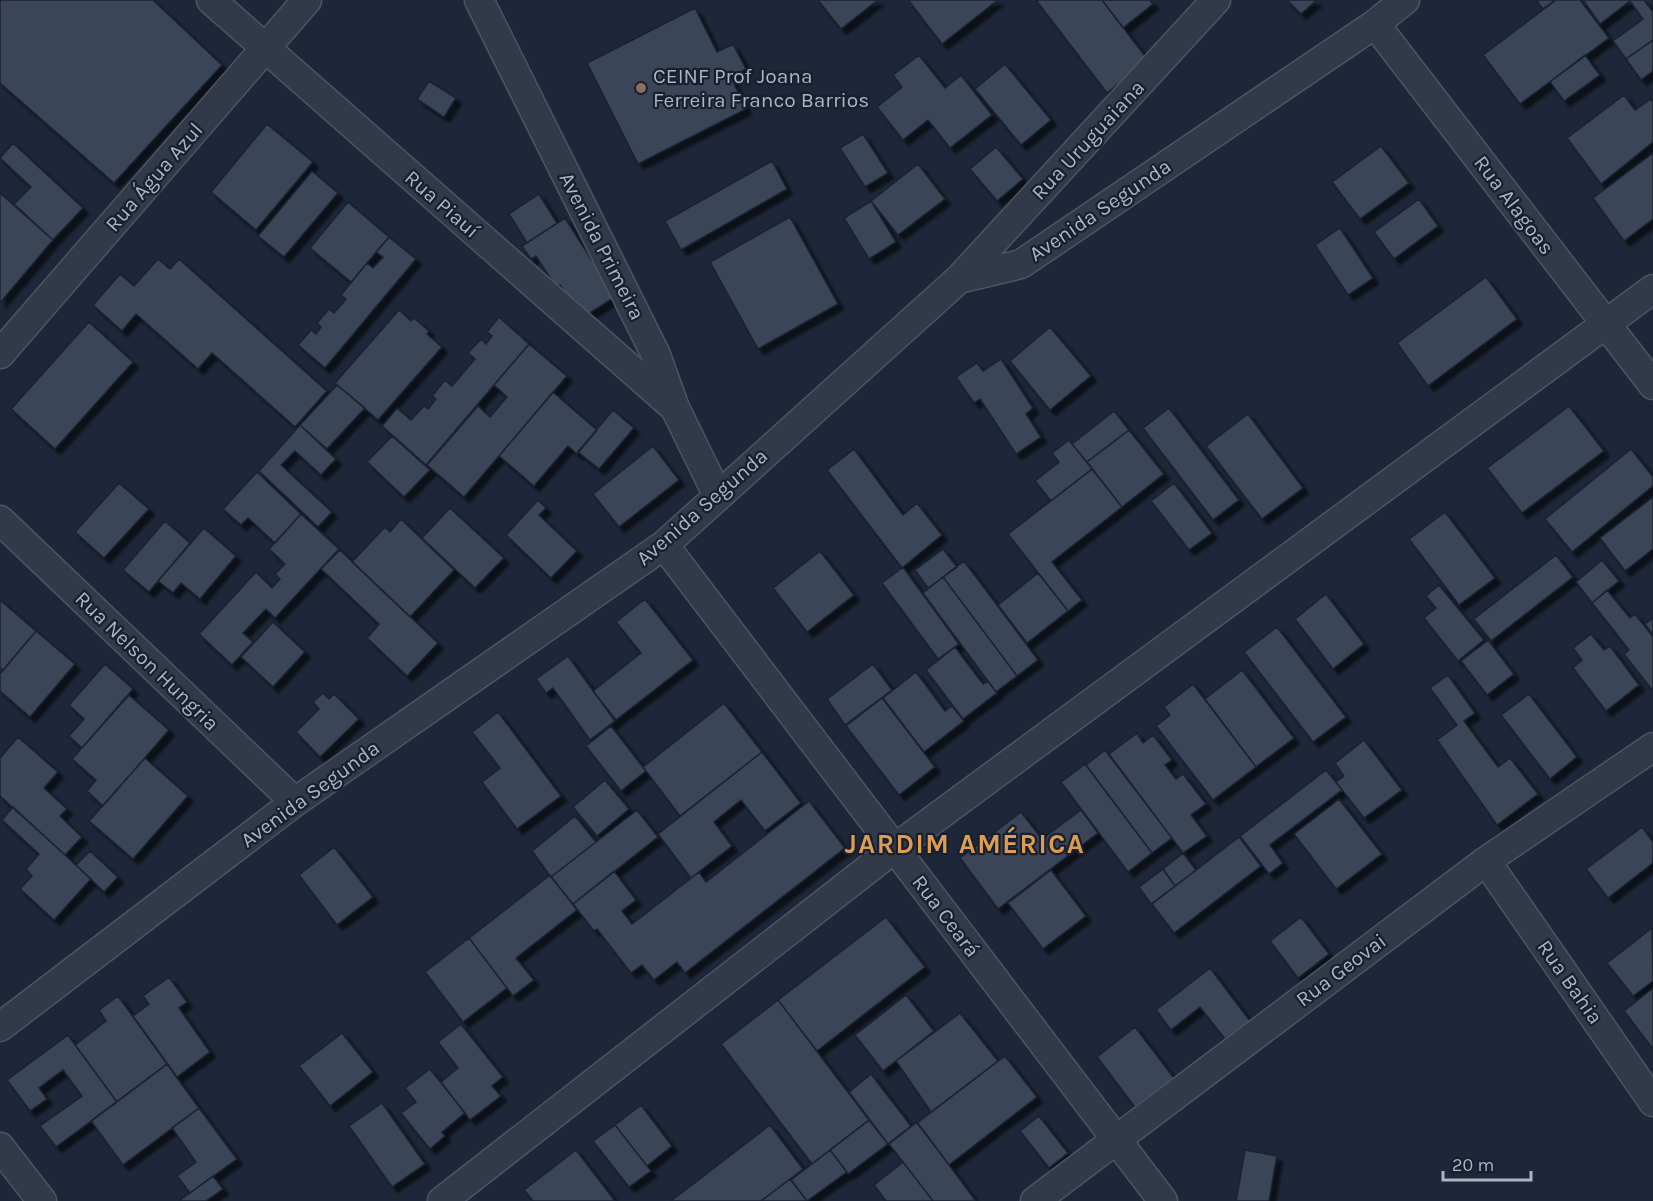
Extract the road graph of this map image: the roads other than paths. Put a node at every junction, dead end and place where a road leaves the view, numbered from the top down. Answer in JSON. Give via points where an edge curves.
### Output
{"nodes":[{"id":1,"x":211,"y":0,"type":"edge"},
{"id":2,"x":307,"y":0,"type":"edge"},
{"id":3,"x":479,"y":0,"type":"edge"},
{"id":4,"x":1216,"y":0,"type":"edge"},
{"id":5,"x":1405,"y":0,"type":"edge"},
{"id":6,"x":1375,"y":24,"type":"junction"},
{"id":7,"x":265,"y":49,"type":"junction"},
{"id":8,"x":959,"y":279,"type":"junction"},
{"id":9,"x":1653,"y":289,"type":"edge"},
{"id":10,"x":1606,"y":325,"type":"junction"},
{"id":11,"x":0,"y":354,"type":"edge"},
{"id":12,"x":1653,"y":386,"type":"edge"},
{"id":13,"x":675,"y":408,"type":"junction"},
{"id":14,"x":718,"y":496,"type":"junction"},
{"id":15,"x":0,"y":520,"type":"edge"},
{"id":16,"x":664,"y":545,"type":"junction"},
{"id":17,"x":1653,"y":747,"type":"edge"},
{"id":18,"x":295,"y":801,"type":"junction"},
{"id":19,"x":895,"y":848,"type":"junction"},
{"id":20,"x":1486,"y":861,"type":"junction"},
{"id":21,"x":0,"y":1027,"type":"edge"},
{"id":22,"x":1653,"y":1102,"type":"edge"},
{"id":23,"x":1115,"y":1140,"type":"junction"},
{"id":24,"x":0,"y":1147,"type":"edge"},
{"id":25,"x":42,"y":1201,"type":"edge"},
{"id":26,"x":442,"y":1201,"type":"edge"},
{"id":27,"x":1035,"y":1201,"type":"edge"},
{"id":28,"x":1163,"y":1201,"type":"edge"}],
"edges":[{"from":1,"to":7,"type":"street","name":"Rua Piauí"},
{"from":2,"to":7,"type":"street","name":"Rua Água Azul"},
{"from":3,"to":13,"type":"street","name":"Avenida Primeira","via":[[656,356]]},
{"from":4,"to":8,"type":"street","name":"Rua Uruguaiana"},
{"from":5,"to":6,"type":"street","name":"Avenida Segunda"},
{"from":6,"to":8,"type":"street","name":"Avenida Segunda","via":[[1021,264]]},
{"from":6,"to":10,"type":"street","name":"Rua Alagoas"},
{"from":7,"to":11,"type":"street","name":"Rua Água Azul"},
{"from":7,"to":13,"type":"street","name":"Rua Piauí"},
{"from":8,"to":14,"type":"street","name":"Avenida Segunda"},
{"from":9,"to":10,"type":"street"},
{"from":10,"to":12,"type":"street","name":"Rua Alagoas"},
{"from":10,"to":19,"type":"street"},
{"from":13,"to":14,"type":"street","name":"Avenida Primeira"},
{"from":14,"to":16,"type":"street","name":"Avenida Segunda"},
{"from":15,"to":18,"type":"street","name":"Rua Nelson Hungria"},
{"from":16,"to":18,"type":"street","name":"Avenida Segunda"},
{"from":16,"to":19,"type":"street","name":"Rua Ceará"},
{"from":17,"to":20,"type":"street","name":"Rua Geovai"},
{"from":18,"to":21,"type":"street","name":"Avenida Segunda"},
{"from":19,"to":23,"type":"street","name":"Rua Ceará"},
{"from":19,"to":26,"type":"street"},
{"from":20,"to":22,"type":"street","name":"Rua Bahia"},
{"from":20,"to":23,"type":"street","name":"Rua Geovai"},
{"from":23,"to":27,"type":"street","name":"Rua Geovai"},
{"from":23,"to":28,"type":"street","name":"Rua Ceará"},
{"from":24,"to":25,"type":"street"}]}
